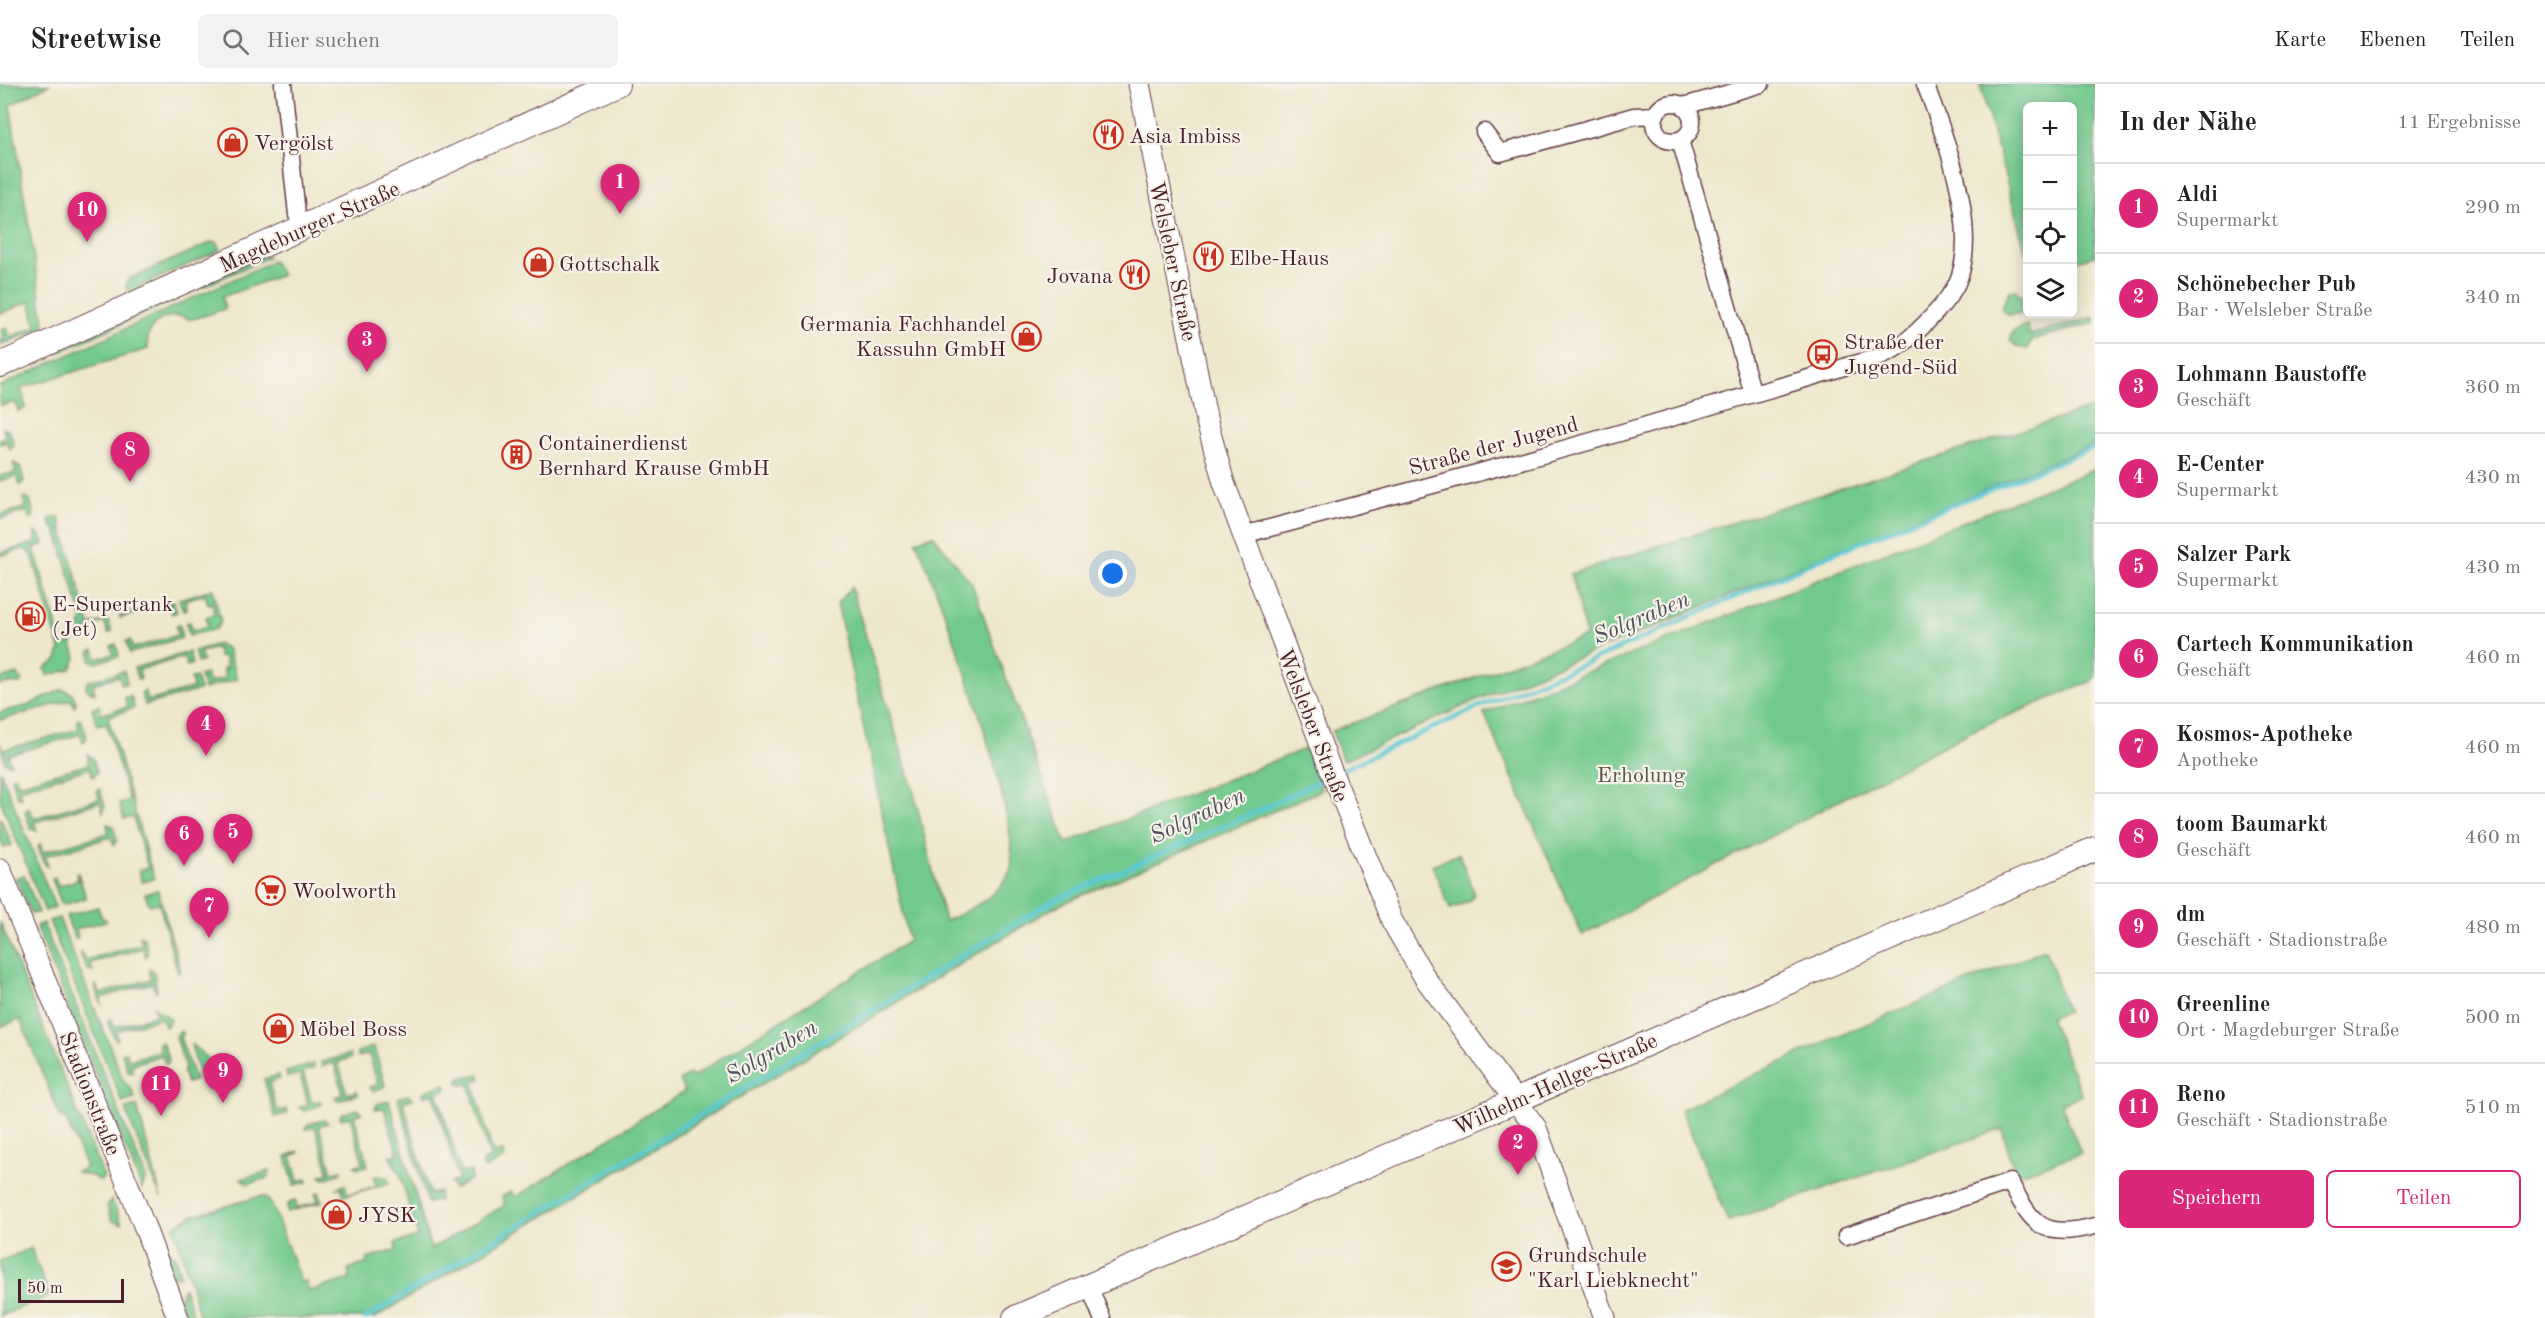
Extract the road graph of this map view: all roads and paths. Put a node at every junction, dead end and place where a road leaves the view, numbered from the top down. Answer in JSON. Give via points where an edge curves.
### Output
{"nodes":[{"id":1,"x":283,"y":84,"type":"edge"},
{"id":2,"x":617,"y":84,"type":"edge"},
{"id":3,"x":1139,"y":84,"type":"edge"},
{"id":4,"x":1761,"y":84,"type":"edge"},
{"id":5,"x":1925,"y":84,"type":"edge"},
{"id":6,"x":1684,"y":106,"type":"junction"},
{"id":7,"x":1656,"y":115,"type":"junction"},
{"id":8,"x":1484,"y":132,"type":"dead end"},
{"id":9,"x":1680,"y":140,"type":"junction"},
{"id":10,"x":303,"y":228,"type":"junction"},
{"id":11,"x":0,"y":365,"type":"edge"},
{"id":12,"x":1753,"y":394,"type":"junction"},
{"id":13,"x":1243,"y":535,"type":"junction"},
{"id":14,"x":2095,"y":849,"type":"edge"},
{"id":15,"x":0,"y":869,"type":"edge"},
{"id":16,"x":1517,"y":1100,"type":"junction"},
{"id":17,"x":2095,"y":1226,"type":"edge"},
{"id":18,"x":1846,"y":1236,"type":"dead end"},
{"id":19,"x":1089,"y":1286,"type":"junction"},
{"id":20,"x":178,"y":1318,"type":"edge"},
{"id":21,"x":1015,"y":1318,"type":"edge"},
{"id":22,"x":1102,"y":1318,"type":"edge"},
{"id":23,"x":1605,"y":1318,"type":"edge"}],
"edges":[{"from":1,"to":10,"type":"street","via":[[297,214]]},
{"from":2,"to":10,"type":"main road","name":"Magdeburger Straße"},
{"from":3,"to":13,"type":"street","name":"Welsleber Straße","via":[[1207,422]]},
{"from":4,"to":6,"type":"street"},
{"from":5,"to":12,"type":"street","name":"Straße der Jugend","via":[[1964,215],[1966,251],[1956,283],[1929,319],[1889,352]]},
{"from":6,"to":7,"type":"street","via":[[1671,103]]},
{"from":6,"to":9,"type":"street","via":[[1692,125]]},
{"from":7,"to":8,"type":"street","via":[[1634,116],[1500,153]]},
{"from":7,"to":9,"type":"street","via":[[1654,126],[1660,136]]},
{"from":9,"to":12,"type":"street"},
{"from":10,"to":11,"type":"main road","name":"Magdeburger Straße"},
{"from":12,"to":13,"type":"street","name":"Straße der Jugend","via":[[1504,467]]},
{"from":13,"to":16,"type":"street","name":"Welsleber Straße","via":[[1392,921],[1425,978]]},
{"from":14,"to":16,"type":"main road","name":"Wilhelm-Hellge-Straße"},
{"from":15,"to":20,"type":"street","name":"Stadionstraße"},
{"from":16,"to":19,"type":"main road","name":"Wilhelm-Hellge-Straße"},
{"from":16,"to":23,"type":"street","name":"Welsleber Straße","via":[[1547,1153]]},
{"from":17,"to":18,"type":"street","via":[[2071,1232],[2046,1230],[2026,1212],[2010,1182]]},
{"from":19,"to":21,"type":"main road","name":"Wilhelm-Hellge-Straße"},
{"from":19,"to":22,"type":"street"}]}
